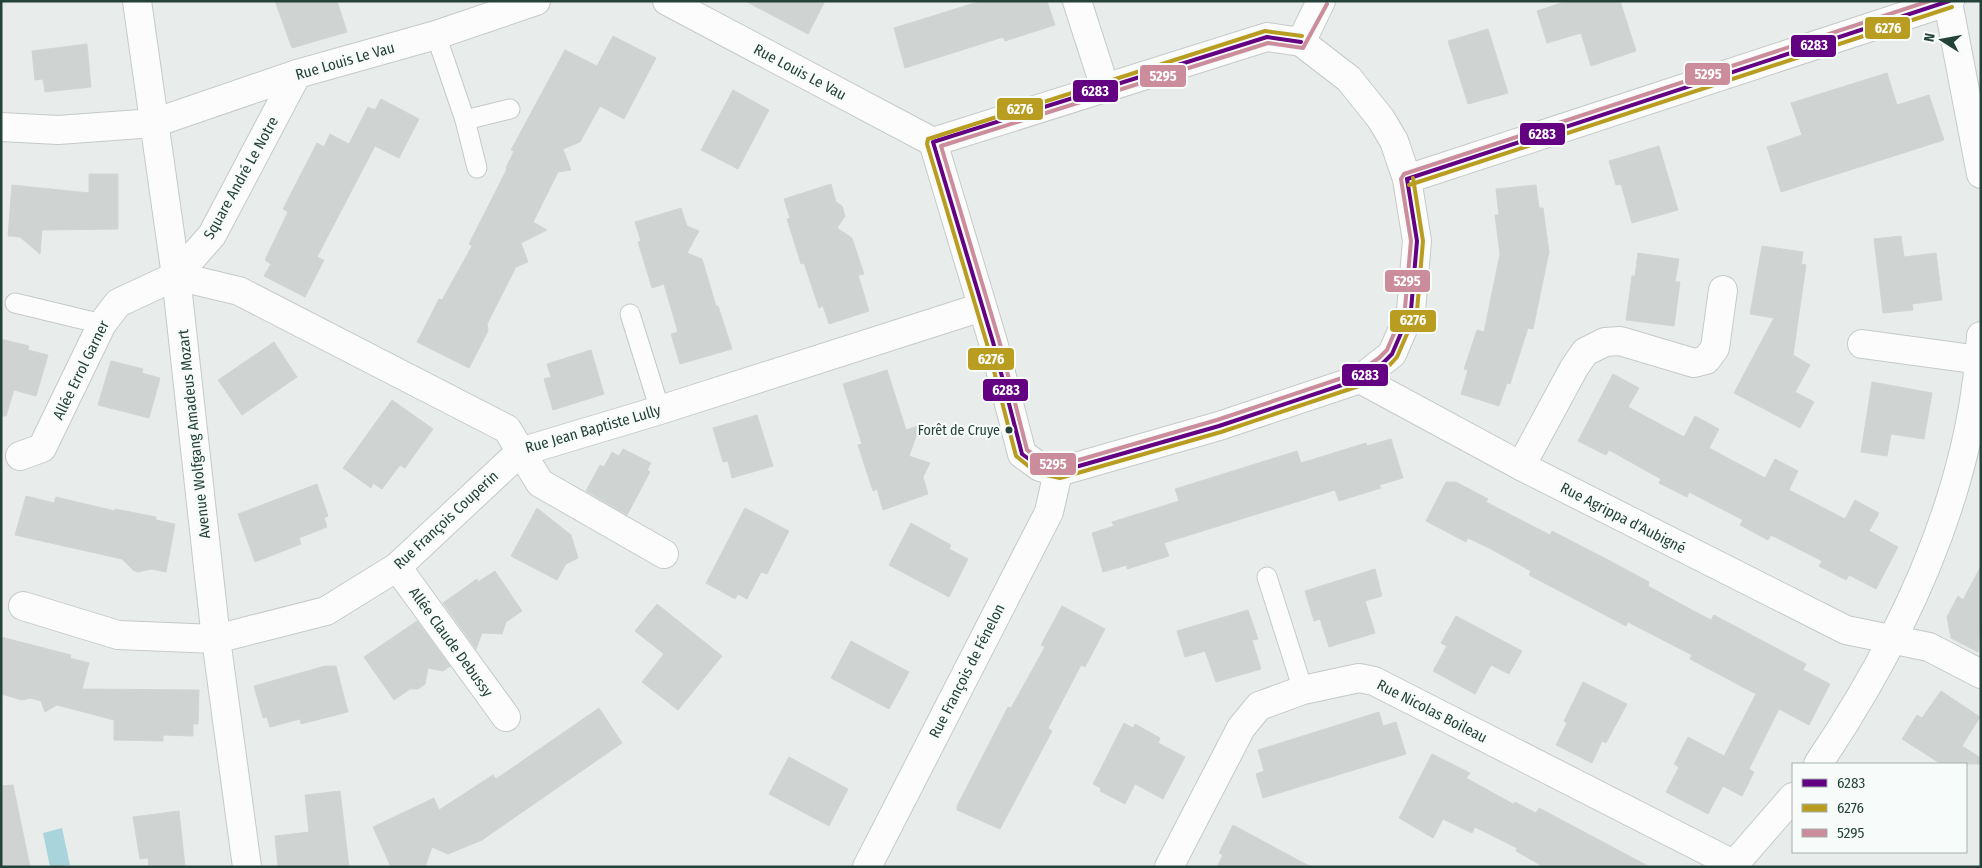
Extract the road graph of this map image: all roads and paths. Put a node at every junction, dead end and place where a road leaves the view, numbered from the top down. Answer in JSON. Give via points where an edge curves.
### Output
{"nodes":[{"id":1,"x":137,"y":1,"type":"edge"},
{"id":2,"x":536,"y":1,"type":"edge"},
{"id":3,"x":667,"y":1,"type":"edge"},
{"id":4,"x":1077,"y":1,"type":"edge"},
{"id":5,"x":1321,"y":1,"type":"edge"},
{"id":6,"x":1949,"y":2,"type":"edge"},
{"id":7,"x":436,"y":35,"type":"junction"},
{"id":8,"x":1301,"y":42,"type":"junction"},
{"id":9,"x":297,"y":74,"type":"junction"},
{"id":10,"x":1105,"y":88,"type":"junction"},
{"id":11,"x":510,"y":110,"type":"dead end"},
{"id":12,"x":465,"y":120,"type":"junction"},
{"id":13,"x":154,"y":123,"type":"junction"},
{"id":14,"x":1,"y":127,"type":"edge"},
{"id":15,"x":932,"y":142,"type":"junction"},
{"id":16,"x":477,"y":168,"type":"dead end"},
{"id":17,"x":1981,"y":174,"type":"edge"},
{"id":18,"x":1407,"y":178,"type":"junction"},
{"id":19,"x":176,"y":276,"type":"junction"},
{"id":20,"x":1723,"y":290,"type":"dead end"},
{"id":21,"x":15,"y":303,"type":"dead end"},
{"id":22,"x":982,"y":307,"type":"junction"},
{"id":23,"x":630,"y":314,"type":"dead end"},
{"id":24,"x":102,"y":324,"type":"junction"},
{"id":25,"x":1862,"y":344,"type":"dead end"},
{"id":26,"x":1980,"y":348,"type":"edge"},
{"id":27,"x":1360,"y":379,"type":"junction"},
{"id":28,"x":660,"y":410,"type":"junction"},
{"id":29,"x":520,"y":452,"type":"junction"},
{"id":30,"x":20,"y":456,"type":"dead end"},
{"id":31,"x":1521,"y":466,"type":"junction"},
{"id":32,"x":1058,"y":472,"type":"junction"},
{"id":33,"x":664,"y":554,"type":"dead end"},
{"id":34,"x":397,"y":567,"type":"junction"},
{"id":35,"x":1267,"y":577,"type":"dead end"},
{"id":36,"x":23,"y":606,"type":"dead end"},
{"id":37,"x":216,"y":639,"type":"junction"},
{"id":38,"x":1894,"y":640,"type":"junction"},
{"id":39,"x":1981,"y":674,"type":"edge"},
{"id":40,"x":1303,"y":690,"type":"junction"},
{"id":41,"x":506,"y":716,"type":"dead end"},
{"id":42,"x":1819,"y":763,"type":"edge"},
{"id":43,"x":1792,"y":798,"type":"edge"},
{"id":44,"x":1734,"y":866,"type":"edge"},
{"id":45,"x":246,"y":867,"type":"edge"},
{"id":46,"x":867,"y":867,"type":"edge"},
{"id":47,"x":1168,"y":867,"type":"edge"}],
"edges":[{"from":1,"to":13,"type":"street","name":"Avenue Wolfgang Amadeus Mozart"},
{"from":2,"to":7,"type":"street","name":"Rue Louis Le Vau"},
{"from":3,"to":15,"type":"street","name":"Rue Louis Le Vau"},
{"from":4,"to":10,"type":"street"},
{"from":5,"to":8,"type":"street"},
{"from":6,"to":17,"type":"street"},
{"from":6,"to":18,"type":"street"},
{"from":7,"to":9,"type":"street","name":"Rue Louis Le Vau"},
{"from":7,"to":12,"type":"lane"},
{"from":8,"to":10,"type":"street","via":[[1267,37]]},
{"from":8,"to":18,"type":"street","via":[[1349,79],[1381,119],[1394,141]]},
{"from":9,"to":13,"type":"street","name":"Rue Louis Le Vau"},
{"from":9,"to":19,"type":"street","name":"Square André Le Notre","via":[[212,234]]},
{"from":10,"to":15,"type":"street"},
{"from":11,"to":12,"type":"lane"},
{"from":12,"to":16,"type":"lane"},
{"from":13,"to":14,"type":"street","name":"Rue Louis Le Vau","via":[[58,130]]},
{"from":13,"to":19,"type":"street","name":"Avenue Wolfgang Amadeus Mozart"},
{"from":15,"to":22,"type":"street"},
{"from":18,"to":27,"type":"street","via":[[1416,241],[1411,310],[1392,354]]},
{"from":19,"to":24,"type":"street","name":"Allée Errol Garner","via":[[118,303]]},
{"from":19,"to":29,"type":"street","name":"Rue Jean Baptiste Lully","via":[[239,291],[507,429]]},
{"from":19,"to":37,"type":"street","name":"Avenue Wolfgang Amadeus Mozart"},
{"from":20,"to":31,"type":"street","via":[[1715,348],[1706,360],[1694,364],[1620,342],[1605,342],[1586,352]]},
{"from":21,"to":24,"type":"lane"},
{"from":22,"to":28,"type":"street","name":"Rue Jean Baptiste Lully"},
{"from":22,"to":32,"type":"street","via":[[1022,454],[1040,467]]},
{"from":23,"to":28,"type":"lane"},
{"from":24,"to":30,"type":"street","name":"Allée Errol Garner","via":[[42,448]]},
{"from":25,"to":26,"type":"street"},
{"from":26,"to":38,"type":"street","via":[[1969,424],[1943,524]]},
{"from":27,"to":31,"type":"street","name":"Rue Agrippa d'Aubigné"},
{"from":27,"to":32,"type":"street","via":[[1220,426]]},
{"from":28,"to":29,"type":"street","name":"Rue Jean Baptiste Lully"},
{"from":29,"to":33,"type":"street","via":[[540,483]]},
{"from":29,"to":34,"type":"street","name":"Rue François Couperin"},
{"from":31,"to":38,"type":"street","name":"Rue Agrippa d'Aubigné","via":[[1846,630]]},
{"from":32,"to":46,"type":"street","name":"Rue François de Fénelon","via":[[1049,512]]},
{"from":34,"to":37,"type":"street","name":"Rue François Couperin","via":[[326,611]]},
{"from":34,"to":41,"type":"street","name":"Allée Claude Debussy"},
{"from":35,"to":40,"type":"lane"},
{"from":36,"to":37,"type":"street","name":"Rue François Couperin","via":[[118,635]]},
{"from":37,"to":45,"type":"street","name":"Avenue Wolfgang Amadeus Mozart"},
{"from":38,"to":39,"type":"street","name":"Rue Agrippa d'Aubigné","via":[[1928,647]]},
{"from":38,"to":42,"type":"street"},
{"from":40,"to":44,"type":"street","name":"Rue Nicolas Boileau","via":[[1359,678],[1374,681]]},
{"from":40,"to":47,"type":"street","name":"Rue Nicolas Boileau","via":[[1259,706],[1242,728]]},
{"from":43,"to":44,"type":"street"}]}
